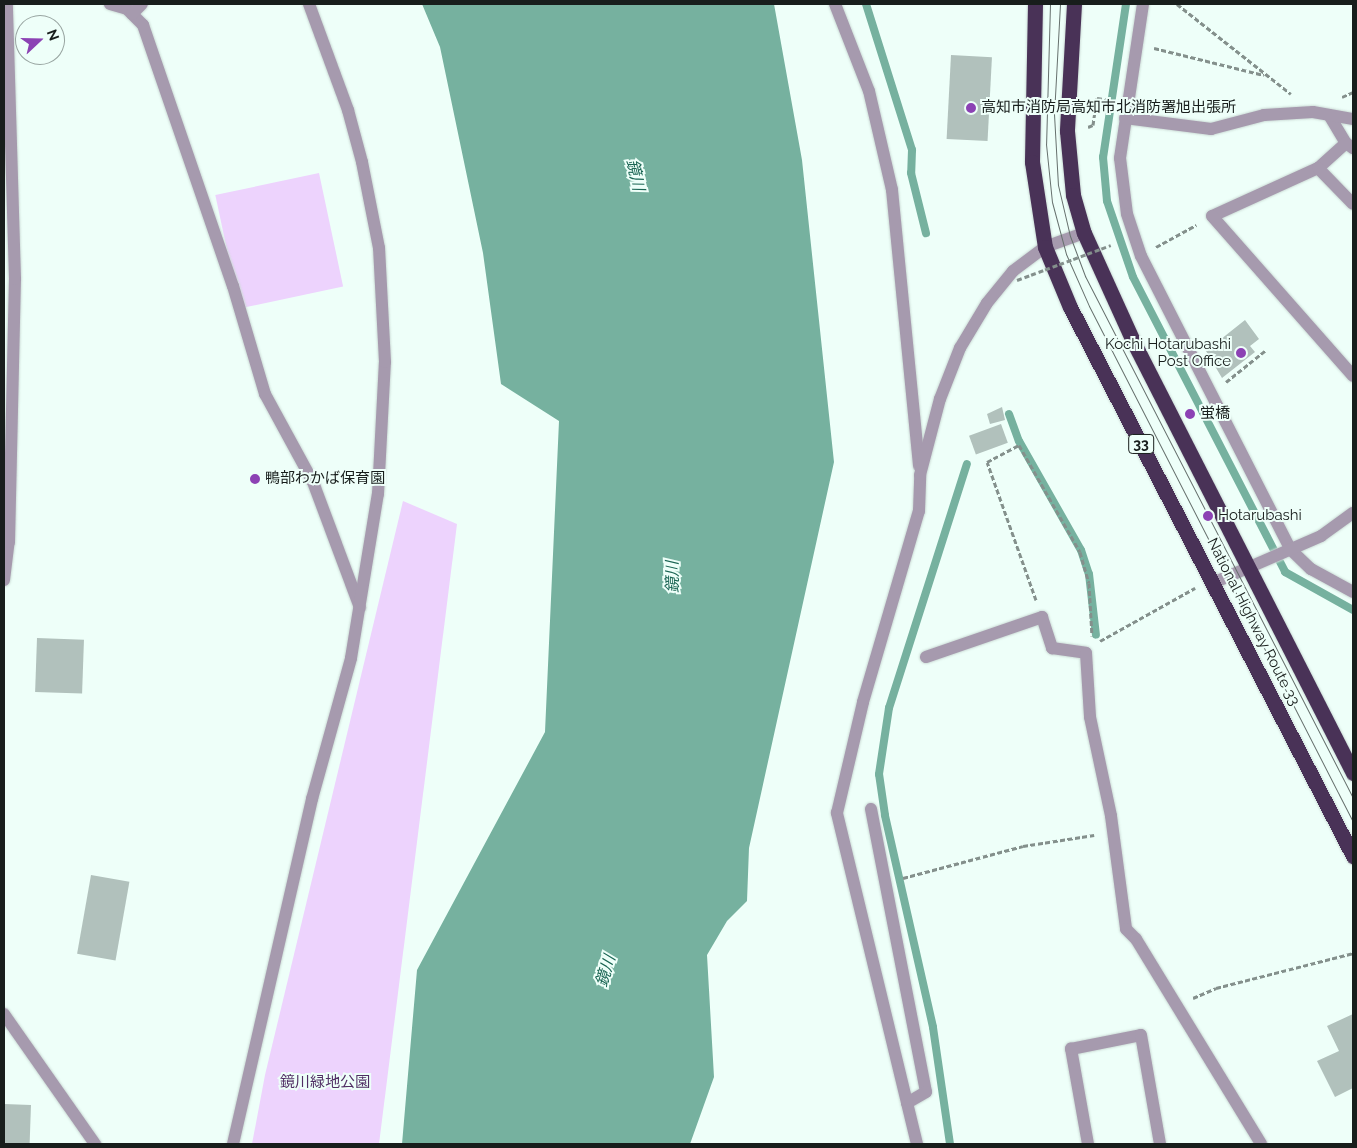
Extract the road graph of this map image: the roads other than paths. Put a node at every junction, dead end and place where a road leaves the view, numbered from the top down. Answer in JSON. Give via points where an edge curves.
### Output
{"nodes":[{"id":1,"x":7,"y":4,"type":"edge"},
{"id":2,"x":110,"y":4,"type":"edge"},
{"id":3,"x":142,"y":4,"type":"edge"},
{"id":4,"x":309,"y":4,"type":"edge"},
{"id":5,"x":834,"y":4,"type":"edge"},
{"id":6,"x":1035,"y":4,"type":"edge"},
{"id":7,"x":1074,"y":4,"type":"edge"},
{"id":8,"x":1143,"y":4,"type":"edge"},
{"id":9,"x":132,"y":14,"type":"junction"},
{"id":10,"x":1330,"y":115,"type":"junction"},
{"id":11,"x":1125,"y":118,"type":"junction"},
{"id":12,"x":1353,"y":119,"type":"edge"},
{"id":13,"x":1350,"y":145,"type":"edge"},
{"id":14,"x":1318,"y":168,"type":"junction"},
{"id":15,"x":1353,"y":204,"type":"edge"},
{"id":16,"x":1084,"y":233,"type":"junction"},
{"id":17,"x":1044,"y":247,"type":"junction"},
{"id":18,"x":1353,"y":376,"type":"edge"},
{"id":19,"x":920,"y":475,"type":"junction"},
{"id":20,"x":1353,"y":513,"type":"edge"},
{"id":21,"x":1287,"y":550,"type":"junction"},
{"id":22,"x":1249,"y":568,"type":"junction"},
{"id":23,"x":4,"y":580,"type":"edge"},
{"id":24,"x":1213,"y":583,"type":"junction"},
{"id":25,"x":1353,"y":592,"type":"edge"},
{"id":26,"x":361,"y":610,"type":"junction"},
{"id":27,"x":926,"y":657,"type":"dead end"},
{"id":28,"x":1353,"y":773,"type":"edge"},
{"id":29,"x":871,"y":809,"type":"dead end"},
{"id":30,"x":1353,"y":856,"type":"edge"},
{"id":31,"x":4,"y":1014,"type":"edge"},
{"id":32,"x":907,"y":1103,"type":"junction"},
{"id":33,"x":96,"y":1144,"type":"edge"},
{"id":34,"x":232,"y":1144,"type":"edge"},
{"id":35,"x":917,"y":1144,"type":"edge"},
{"id":36,"x":1088,"y":1144,"type":"edge"},
{"id":37,"x":1160,"y":1144,"type":"edge"},
{"id":38,"x":1261,"y":1144,"type":"edge"}],
"edges":[{"from":1,"to":23,"type":"street","via":[[15,279],[9,542]]},
{"from":2,"to":9,"type":"street"},
{"from":3,"to":9,"type":"street"},
{"from":4,"to":26,"type":"street","via":[[350,119],[379,248],[385,362],[378,494]]},
{"from":5,"to":19,"type":"street","via":[[869,91],[892,190]]},
{"from":6,"to":17,"type":"highway","name":"National Highway Route 33","number":"33","via":[[1032,162]]},
{"from":7,"to":16,"type":"highway","name":"National Highway Route 33","number":"33","via":[[1067,131],[1073,195]]},
{"from":8,"to":11,"type":"street"},
{"from":9,"to":26,"type":"street","via":[[143,25],[233,286],[265,394],[313,482]]},
{"from":10,"to":11,"type":"street","via":[[1313,112],[1264,115],[1211,130]]},
{"from":10,"to":12,"type":"street"},
{"from":10,"to":13,"type":"street"},
{"from":11,"to":21,"type":"street","via":[[1120,158],[1127,214],[1141,256]]},
{"from":13,"to":14,"type":"street"},
{"from":14,"to":15,"type":"street"},
{"from":14,"to":18,"type":"street","via":[[1212,216]]},
{"from":16,"to":17,"type":"street"},
{"from":16,"to":22,"type":"highway","name":"National Highway Route 33","number":"33","via":[[1133,341]]},
{"from":17,"to":19,"type":"street","via":[[1013,271],[987,303],[960,348],[940,399]]},
{"from":17,"to":24,"type":"highway","name":"National Highway Route 33","number":"33","via":[[1070,307]]},
{"from":19,"to":32,"type":"street","via":[[919,511],[863,702],[837,813]]},
{"from":20,"to":21,"type":"street","via":[[1321,536]]},
{"from":21,"to":22,"type":"street"},
{"from":21,"to":25,"type":"street","via":[[1311,569]]},
{"from":22,"to":24,"type":"street"},
{"from":22,"to":28,"type":"highway","name":"National Highway Route 33","number":"33"},
{"from":24,"to":30,"type":"highway","name":"National Highway Route 33","number":"33"},
{"from":26,"to":34,"type":"street","via":[[312,799]]},
{"from":27,"to":38,"type":"street","via":[[1042,617],[1052,648],[1086,653],[1090,717],[1126,929],[1136,939],[1164,991],[1177,1005]]},
{"from":29,"to":32,"type":"street","via":[[926,1092]]},
{"from":31,"to":33,"type":"street"},
{"from":32,"to":35,"type":"street"},
{"from":36,"to":37,"type":"street","via":[[1070,1049],[1141,1035]]}]}
